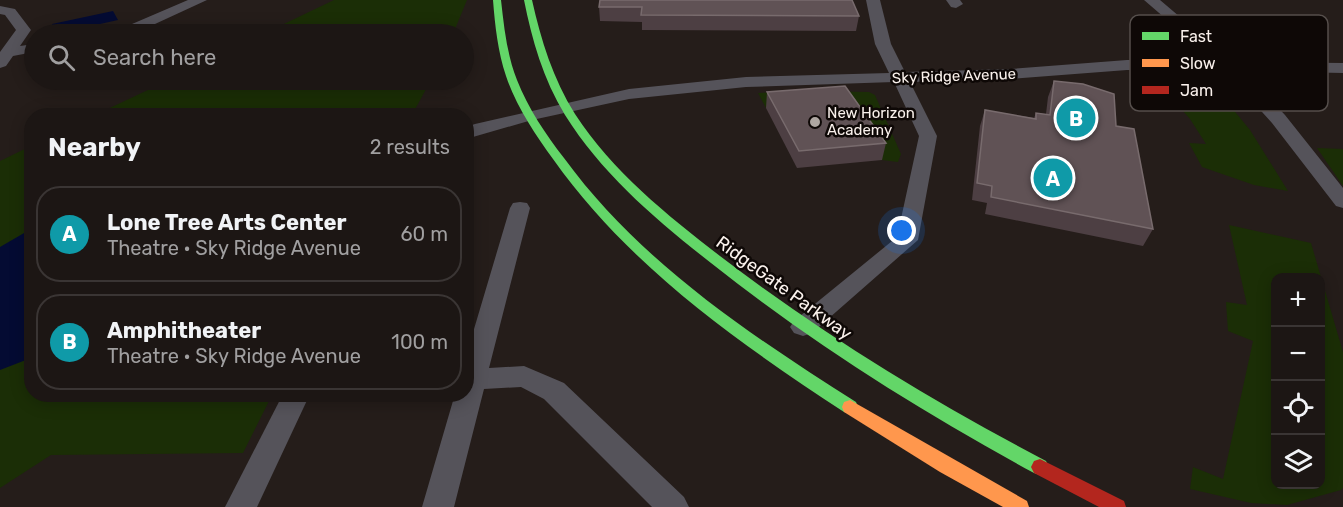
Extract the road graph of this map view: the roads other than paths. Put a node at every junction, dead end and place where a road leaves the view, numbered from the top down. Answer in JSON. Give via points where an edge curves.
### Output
{"nodes":[{"id":1,"x":200,"y":0,"type":"edge"},
{"id":2,"x":497,"y":0,"type":"edge"},
{"id":3,"x":528,"y":0,"type":"edge"},
{"id":4,"x":873,"y":0,"type":"edge"},
{"id":5,"x":1151,"y":0,"type":"edge"},
{"id":6,"x":0,"y":10,"type":"edge"},
{"id":7,"x":1171,"y":15,"type":"edge"},
{"id":8,"x":144,"y":24,"type":"edge"},
{"id":9,"x":24,"y":51,"type":"edge"},
{"id":10,"x":5,"y":58,"type":"edge"},
{"id":11,"x":1130,"y":65,"type":"edge"},
{"id":12,"x":1328,"y":68,"type":"edge"},
{"id":13,"x":1343,"y":68,"type":"edge"},
{"id":14,"x":899,"y":78,"type":"junction"},
{"id":15,"x":566,"y":108,"type":"junction"},
{"id":16,"x":1270,"y":111,"type":"edge"},
{"id":17,"x":530,"y":115,"type":"junction"},
{"id":18,"x":474,"y":131,"type":"edge"},
{"id":19,"x":1343,"y":202,"type":"edge"},
{"id":20,"x":520,"y":208,"type":"dead end"},
{"id":21,"x":804,"y":327,"type":"junction"},
{"id":22,"x":474,"y":375,"type":"edge"},
{"id":23,"x":474,"y":379,"type":"edge"},
{"id":24,"x":293,"y":402,"type":"edge"},
{"id":25,"x":467,"y":402,"type":"edge"},
{"id":26,"x":241,"y":507,"type":"edge"},
{"id":27,"x":438,"y":507,"type":"edge"},
{"id":28,"x":673,"y":507,"type":"edge"},
{"id":29,"x":1020,"y":507,"type":"edge"},
{"id":30,"x":1118,"y":507,"type":"edge"}],
"edges":[{"from":1,"to":8,"type":"street"},
{"from":2,"to":17,"type":"main road","via":[[508,64]]},
{"from":3,"to":15,"type":"main road","name":"RidgeGate Parkway","via":[[538,48],[550,81]]},
{"from":4,"to":14,"type":"street","via":[[883,44]]},
{"from":5,"to":7,"type":"street"},
{"from":6,"to":10,"type":"street","via":[[10,12],[24,30]]},
{"from":9,"to":10,"type":"street"},
{"from":11,"to":14,"type":"street","name":"Sky Ridge Avenue"},
{"from":12,"to":13,"type":"street","name":"Sky Ridge Avenue"},
{"from":14,"to":15,"type":"street","name":"Sky Ridge Avenue","via":[[746,82],[629,94]]},
{"from":14,"to":21,"type":"street","via":[[928,136],[906,240]]},
{"from":15,"to":17,"type":"street","name":"Sky Ridge Avenue"},
{"from":15,"to":21,"type":"main road","name":"RidgeGate Parkway","via":[[636,193],[767,302]]},
{"from":16,"to":19,"type":"street"},
{"from":17,"to":18,"type":"street","name":"Sky Ridge Avenue"},
{"from":17,"to":29,"type":"main road","via":[[553,153],[598,207],[730,326],[822,390]]},
{"from":20,"to":22,"type":"street"},
{"from":21,"to":30,"type":"main road","name":"RidgeGate Parkway","via":[[857,364],[979,435]]},
{"from":23,"to":28,"type":"street","via":[[524,376],[554,391]]},
{"from":24,"to":26,"type":"street"},
{"from":25,"to":27,"type":"street"}]}
